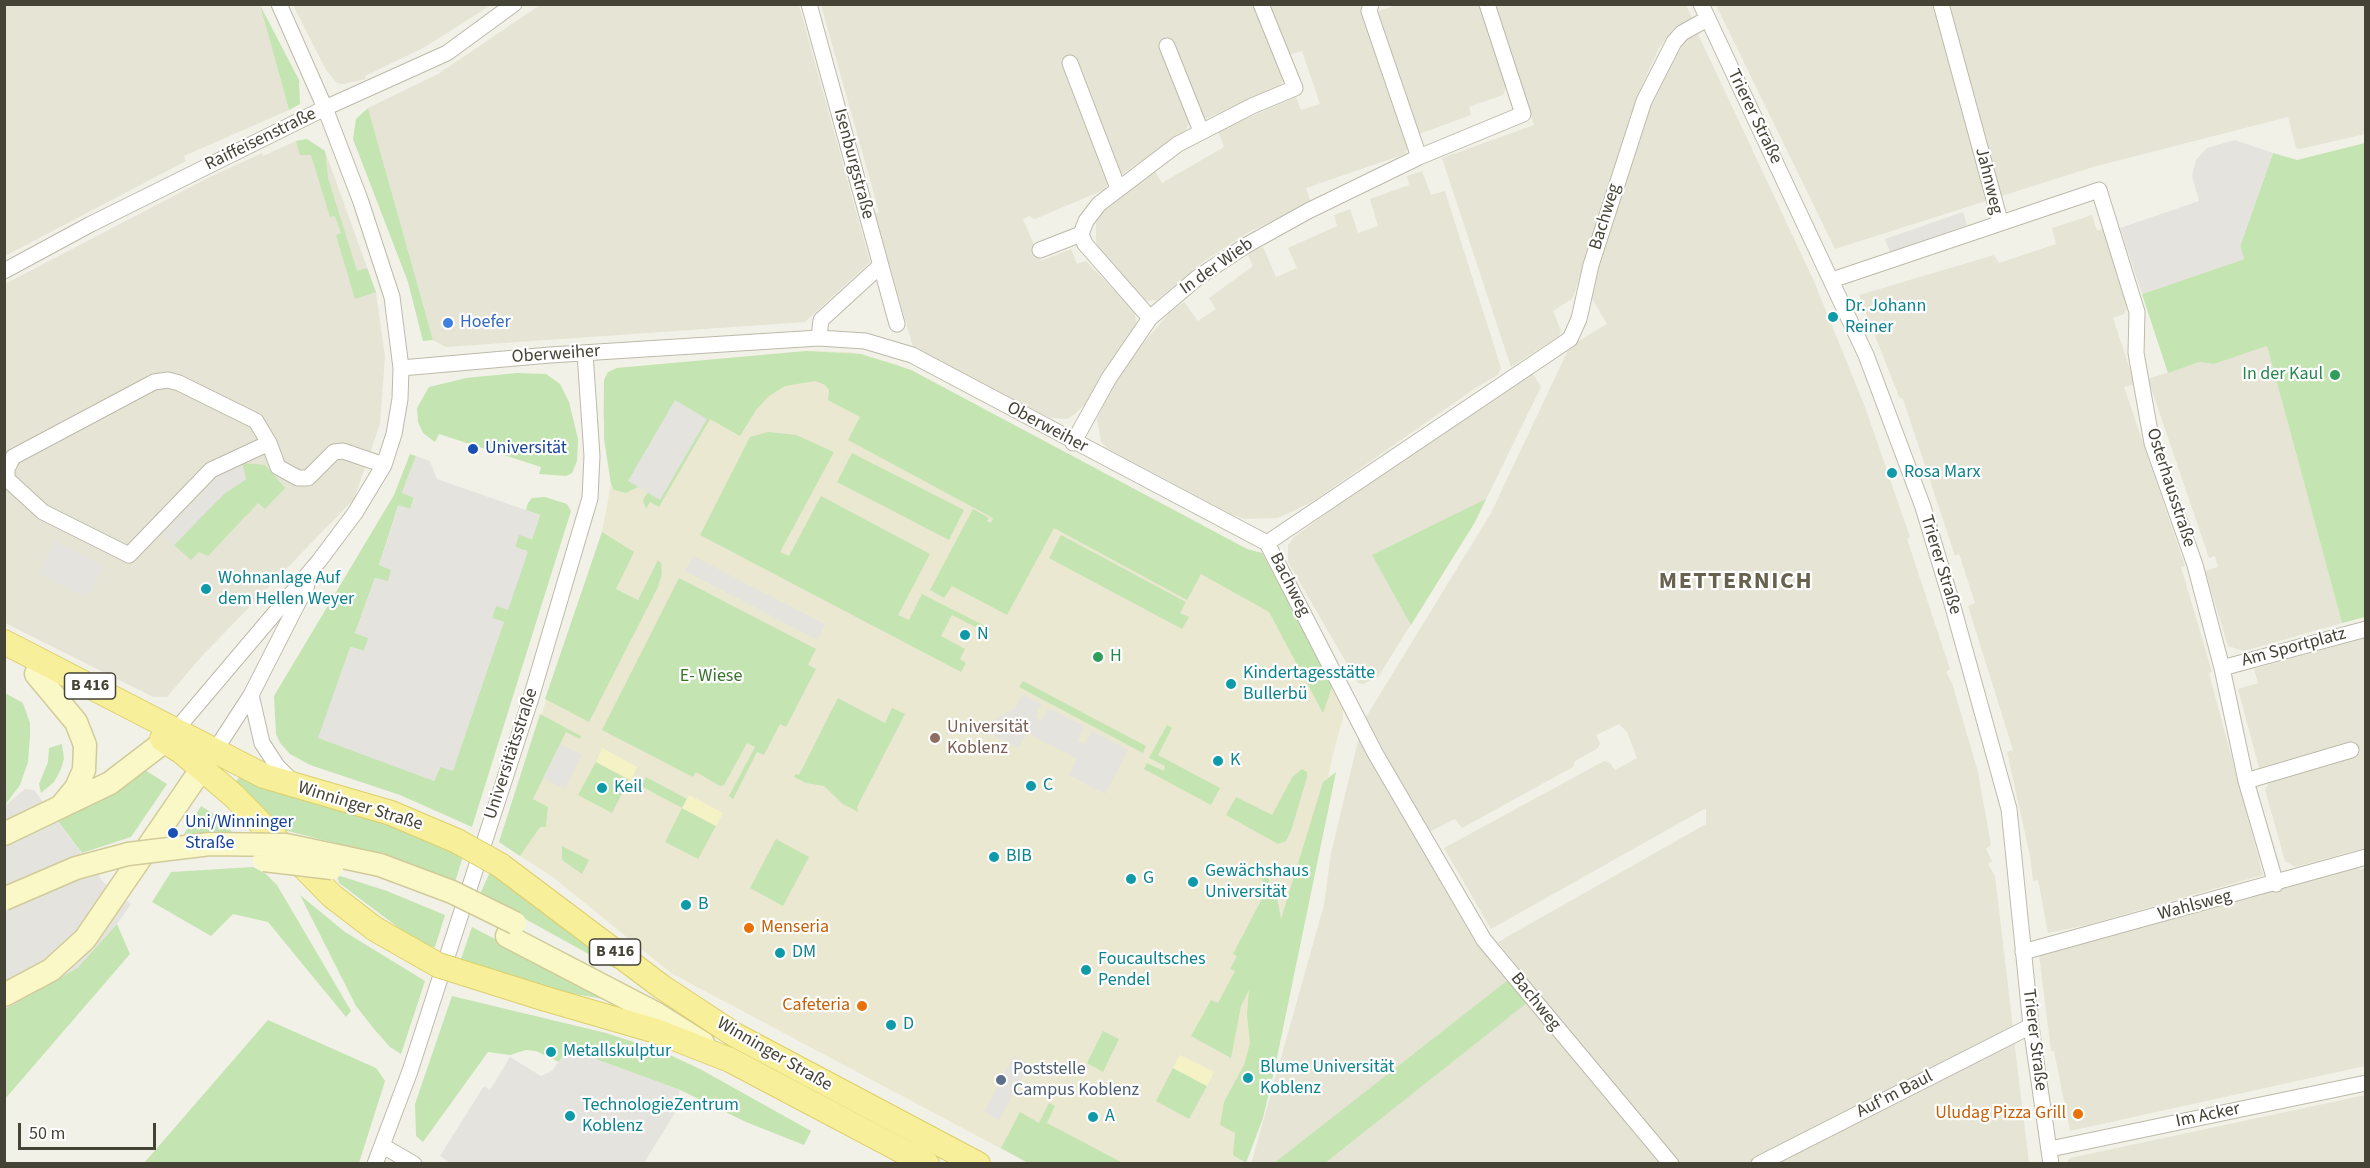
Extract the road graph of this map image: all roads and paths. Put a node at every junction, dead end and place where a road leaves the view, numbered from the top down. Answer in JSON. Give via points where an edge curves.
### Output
{"nodes":[{"id":1,"x":279,"y":4,"type":"edge"},
{"id":2,"x":514,"y":4,"type":"edge"},
{"id":3,"x":809,"y":4,"type":"edge"},
{"id":4,"x":1261,"y":4,"type":"edge"},
{"id":5,"x":1371,"y":4,"type":"edge"},
{"id":6,"x":1487,"y":4,"type":"edge"},
{"id":7,"x":1941,"y":4,"type":"edge"},
{"id":8,"x":1704,"y":12,"type":"edge"},
{"id":9,"x":1167,"y":46,"type":"dead end"},
{"id":10,"x":1070,"y":63,"type":"dead end"},
{"id":11,"x":325,"y":108,"type":"junction"},
{"id":12,"x":1201,"y":131,"type":"junction"},
{"id":13,"x":1419,"y":157,"type":"junction"},
{"id":14,"x":1118,"y":188,"type":"junction"},
{"id":15,"x":2000,"y":221,"type":"junction"},
{"id":16,"x":1082,"y":234,"type":"junction"},
{"id":17,"x":1040,"y":250,"type":"dead end"},
{"id":18,"x":881,"y":264,"type":"junction"},
{"id":19,"x":4,"y":271,"type":"edge"},
{"id":20,"x":1832,"y":280,"type":"junction"},
{"id":21,"x":1150,"y":318,"type":"junction"},
{"id":22,"x":897,"y":324,"type":"dead end"},
{"id":23,"x":819,"y":338,"type":"junction"},
{"id":24,"x":585,"y":353,"type":"junction"},
{"id":25,"x":401,"y":368,"type":"junction"},
{"id":26,"x":269,"y":443,"type":"junction"},
{"id":27,"x":1073,"y":443,"type":"junction"},
{"id":28,"x":384,"y":465,"type":"junction"},
{"id":29,"x":1267,"y":543,"type":"junction"},
{"id":30,"x":319,"y":561,"type":"junction"},
{"id":31,"x":2366,"y":629,"type":"edge"},
{"id":32,"x":4,"y":642,"type":"edge"},
{"id":33,"x":4,"y":658,"type":"edge"},
{"id":34,"x":2222,"y":668,"type":"junction"},
{"id":35,"x":36,"y":674,"type":"junction"},
{"id":36,"x":251,"y":695,"type":"junction"},
{"id":37,"x":170,"y":736,"type":"junction"},
{"id":38,"x":2351,"y":750,"type":"dead end"},
{"id":39,"x":208,"y":760,"type":"junction"},
{"id":40,"x":2246,"y":781,"type":"junction"},
{"id":41,"x":302,"y":789,"type":"junction"},
{"id":42,"x":61,"y":806,"type":"junction"},
{"id":43,"x":4,"y":834,"type":"edge"},
{"id":44,"x":2366,"y":857,"type":"edge"},
{"id":45,"x":2276,"y":884,"type":"junction"},
{"id":46,"x":4,"y":899,"type":"edge"},
{"id":47,"x":4,"y":915,"type":"edge"},
{"id":48,"x":511,"y":929,"type":"junction"},
{"id":49,"x":2023,"y":952,"type":"junction"},
{"id":50,"x":4,"y":995,"type":"edge"},
{"id":51,"x":2031,"y":1026,"type":"junction"},
{"id":52,"x":735,"y":1035,"type":"junction"},
{"id":53,"x":730,"y":1060,"type":"junction"},
{"id":54,"x":2366,"y":1083,"type":"edge"},
{"id":55,"x":383,"y":1146,"type":"junction"},
{"id":56,"x":2050,"y":1156,"type":"edge"},
{"id":57,"x":375,"y":1164,"type":"edge"},
{"id":58,"x":414,"y":1164,"type":"edge"},
{"id":59,"x":927,"y":1164,"type":"edge"},
{"id":60,"x":978,"y":1164,"type":"edge"},
{"id":61,"x":1671,"y":1164,"type":"edge"},
{"id":62,"x":1759,"y":1164,"type":"edge"}],
"edges":[{"from":1,"to":11,"type":"street"},
{"from":2,"to":11,"type":"street","name":"Raiffeisenstraße","via":[[447,53]]},
{"from":3,"to":18,"type":"street","name":"Isenburgstraße"},
{"from":4,"to":12,"type":"street","via":[[1295,88]]},
{"from":5,"to":13,"type":"street","via":[[1369,11]]},
{"from":6,"to":13,"type":"street","name":"In der Wieb","via":[[1523,114]]},
{"from":7,"to":15,"type":"street","name":"Jahnweg"},
{"from":8,"to":20,"type":"street","name":"Trierer Straße"},
{"from":8,"to":29,"type":"street","name":"Bachweg","via":[[1674,42],[1644,101],[1570,339]]},
{"from":9,"to":12,"type":"street"},
{"from":10,"to":14,"type":"street"},
{"from":11,"to":19,"type":"street","name":"Raiffeisenstraße"},
{"from":11,"to":25,"type":"street","via":[[392,297]]},
{"from":12,"to":14,"type":"street"},
{"from":13,"to":21,"type":"street","name":"In der Wieb","via":[[1245,246],[1191,283]]},
{"from":14,"to":16,"type":"street","via":[[1091,212]]},
{"from":15,"to":20,"type":"street","name":"Jahnweg"},
{"from":15,"to":34,"type":"street","name":"Osterhausstraße","via":[[2099,190],[2137,312],[2136,353],[2152,442],[2195,565]]},
{"from":16,"to":17,"type":"street"},
{"from":16,"to":21,"type":"street","via":[[1095,257]]},
{"from":18,"to":22,"type":"street","name":"Isenburgstraße"},
{"from":18,"to":23,"type":"street","via":[[821,320]]},
{"from":20,"to":49,"type":"street","name":"Trierer Straße","via":[[1866,355],[1916,487],[1981,699],[2009,809]]},
{"from":21,"to":27,"type":"street","name":"In der Wieb","via":[[1109,378]]},
{"from":23,"to":24,"type":"street","name":"Oberweiher"},
{"from":23,"to":27,"type":"street","name":"Oberweiher","via":[[865,340],[912,355]]},
{"from":24,"to":25,"type":"street","name":"Oberweiher"},
{"from":24,"to":55,"type":"street","name":"Universitätsstraße","via":[[592,456],[590,498],[530,701]]},
{"from":25,"to":28,"type":"street","via":[[394,434]]},
{"from":26,"to":26,"type":"street","via":[[211,470],[129,555],[43,512],[8,479],[7,469],[13,457],[154,382],[168,380],[256,421]]},
{"from":26,"to":28,"type":"street","via":[[278,468],[298,478],[308,478],[329,456],[343,451]]},
{"from":27,"to":29,"type":"street","name":"Oberweiher"},
{"from":28,"to":30,"type":"street"},
{"from":29,"to":61,"type":"street","name":"Bachweg","via":[[1375,753],[1484,940]]},
{"from":30,"to":36,"type":"street"},
{"from":30,"to":37,"type":"street"},
{"from":31,"to":34,"type":"street","name":"Am Sportplatz"},
{"from":32,"to":37,"type":"main road","name":"Winninger Straße","number":"B 416"},
{"from":33,"to":35,"type":"main road","name":"Winninger Straße","number":"B 416"},
{"from":34,"to":40,"type":"street","name":"Osterhausstraße"},
{"from":35,"to":37,"type":"main road","name":"Winninger Straße","number":"B 416"},
{"from":35,"to":42,"type":"main road","via":[[76,722],[85,745],[86,765],[80,781]]},
{"from":36,"to":39,"type":"street"},
{"from":36,"to":41,"type":"street","via":[[255,724],[266,750]]},
{"from":37,"to":39,"type":"main road","name":"Winninger Straße","number":"B 416"},
{"from":37,"to":42,"type":"main road","via":[[110,783]]},
{"from":38,"to":40,"type":"street"},
{"from":39,"to":41,"type":"main road","name":"Winninger Straße","number":"B 416"},
{"from":39,"to":50,"type":"main road","via":[[85,939],[66,958]]},
{"from":39,"to":53,"type":"main road","name":"Winninger Straße","number":"B 416","bridge":true,"via":[[234,796],[333,896],[375,929],[438,965],[656,1030]]},
{"from":40,"to":45,"type":"street","name":"Osterhausstraße"},
{"from":41,"to":52,"type":"main road","name":"Winninger Straße","number":"B 416","bridge":true,"via":[[391,813],[457,841],[500,865],[653,981]]},
{"from":42,"to":43,"type":"main road"},
{"from":44,"to":45,"type":"street","name":"Wahlsweg"},
{"from":45,"to":49,"type":"street","name":"Wahlsweg"},
{"from":46,"to":48,"type":"main road","bridge":true,"via":[[76,868],[128,854],[210,844],[286,845],[380,865],[452,892]]},
{"from":47,"to":48,"type":"main road","bridge":true,"via":[[75,883],[128,869],[210,860],[283,860],[328,867],[389,884]]},
{"from":48,"to":52,"type":"main road"},
{"from":48,"to":53,"type":"main road"},
{"from":49,"to":51,"type":"street","name":"Trierer Straße"},
{"from":51,"to":56,"type":"street","name":"Trierer Straße"},
{"from":51,"to":62,"type":"street","name":"Auf'm Baul"},
{"from":52,"to":60,"type":"main road","name":"Winninger Straße","number":"B 416"},
{"from":53,"to":59,"type":"main road","name":"Winninger Straße","number":"B 416"},
{"from":54,"to":56,"type":"street","name":"Im Acker"},
{"from":55,"to":57,"type":"street","name":"Universitätsstraße"},
{"from":55,"to":58,"type":"street"}]}
